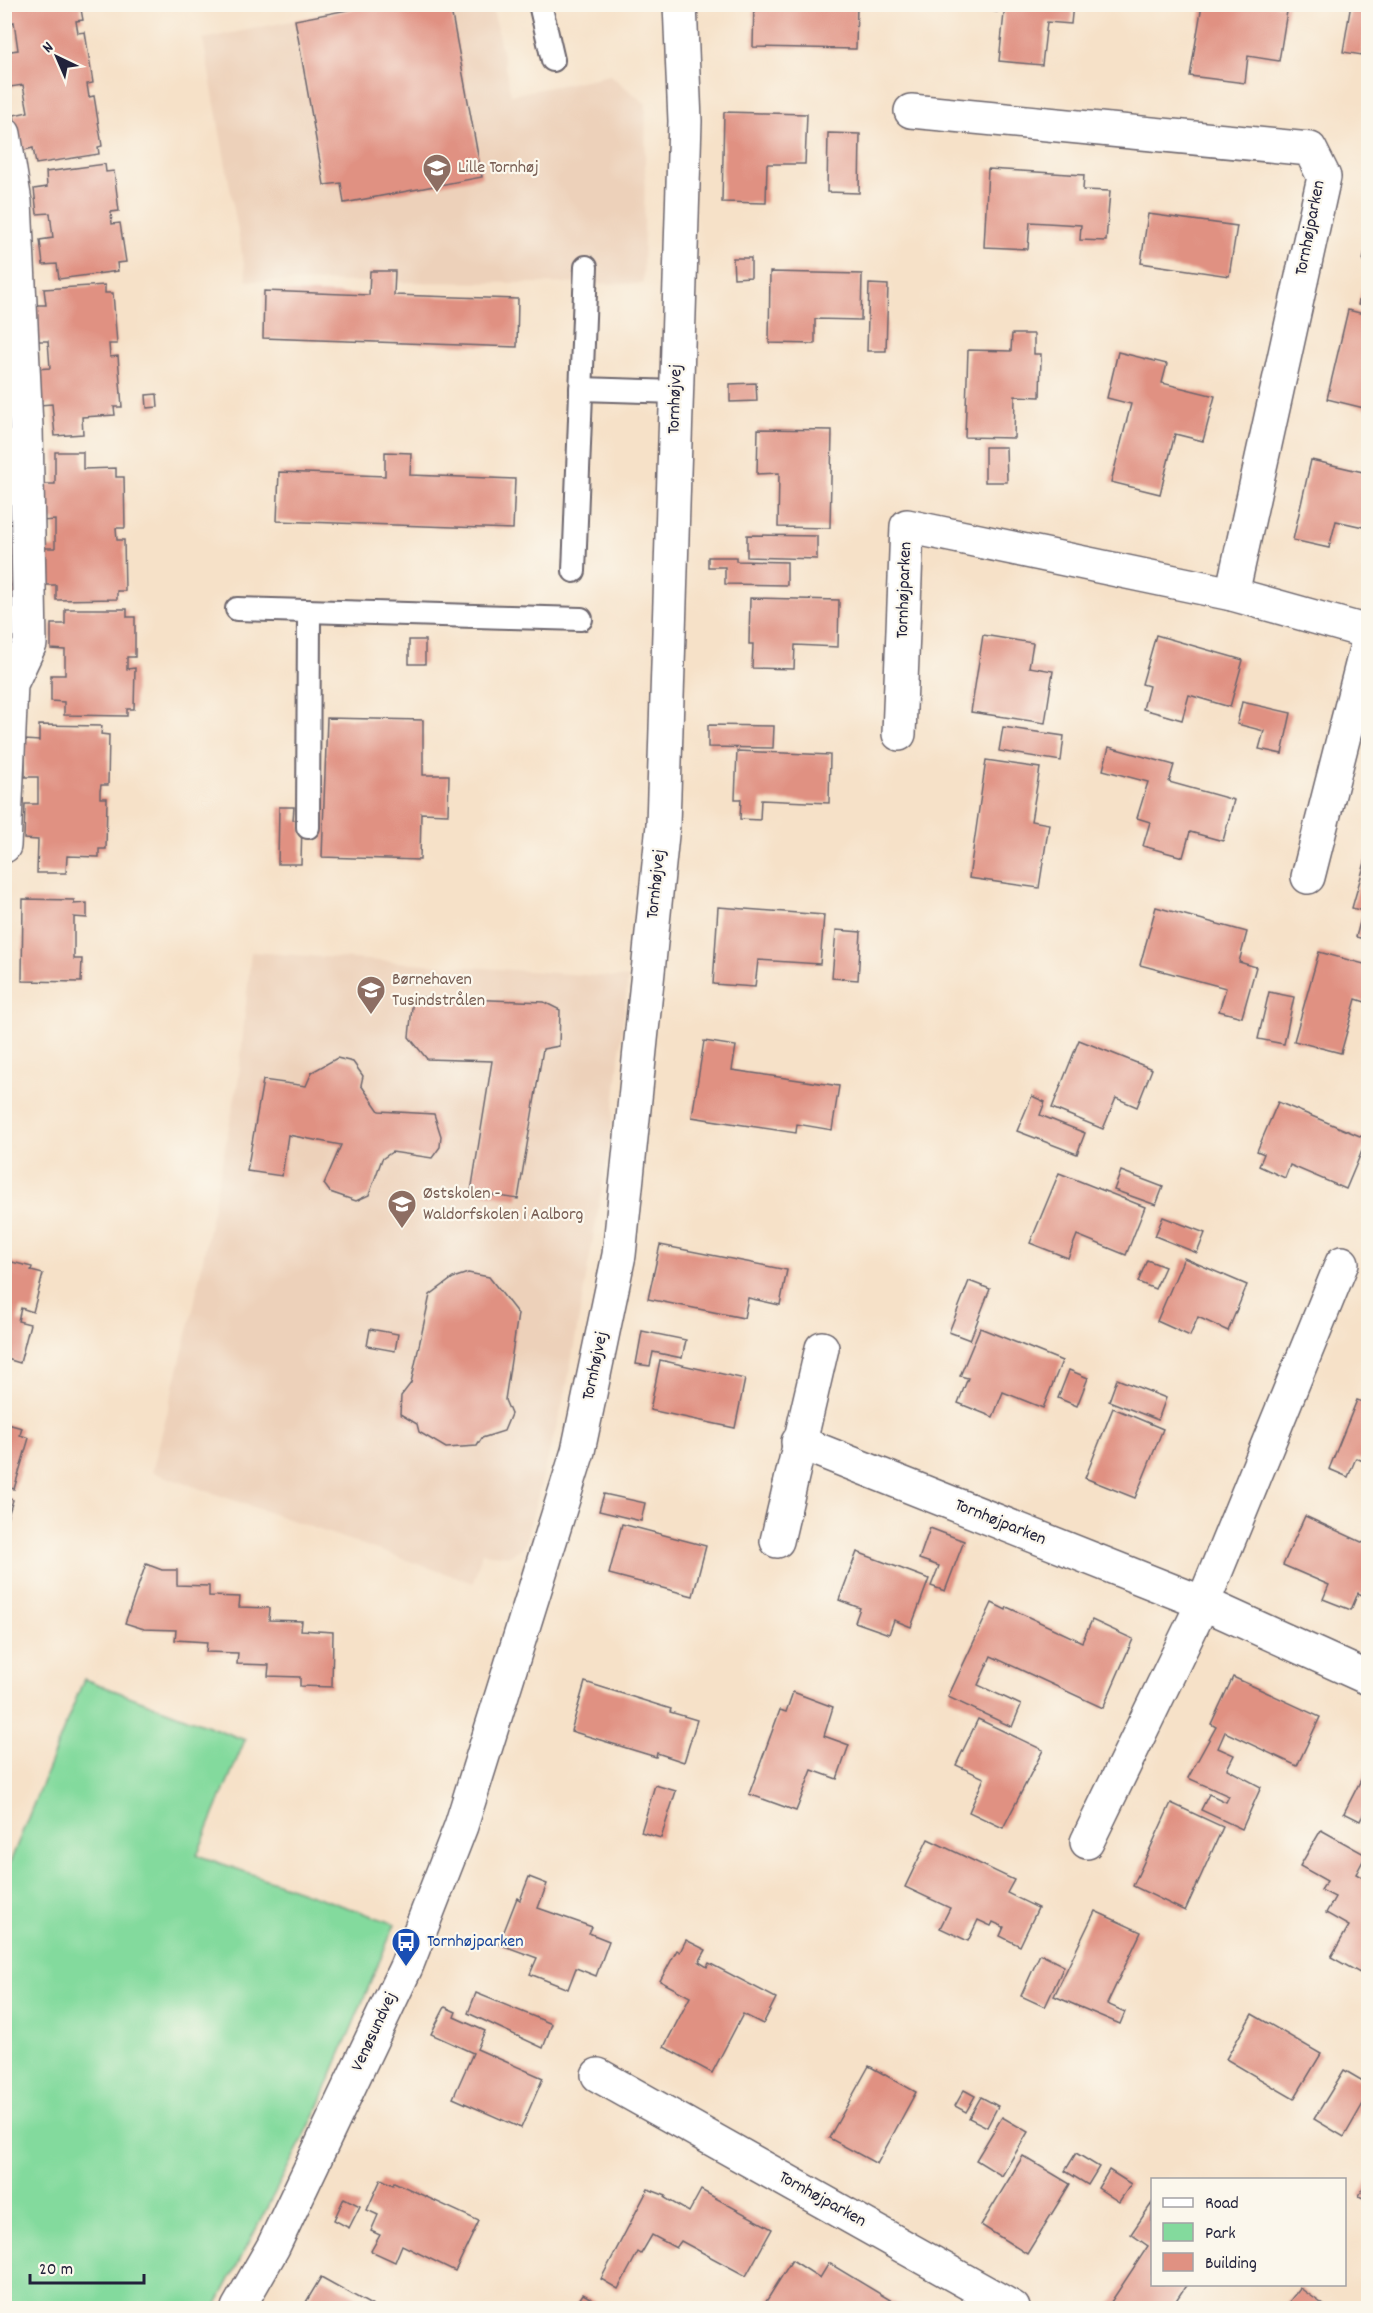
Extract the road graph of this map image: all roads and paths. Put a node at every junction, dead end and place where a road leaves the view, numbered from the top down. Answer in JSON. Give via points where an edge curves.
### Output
{"nodes":[{"id":1,"x":540,"y":4,"type":"edge"},
{"id":2,"x":680,"y":4,"type":"edge"},
{"id":3,"x":553,"y":60,"type":"dead end"},
{"id":4,"x":910,"y":111,"type":"dead end"},
{"id":5,"x":4,"y":134,"type":"edge"},
{"id":6,"x":586,"y":267,"type":"dead end"},
{"id":7,"x":581,"y":389,"type":"junction"},
{"id":8,"x":677,"y":392,"type":"junction"},
{"id":9,"x":15,"y":427,"type":"edge"},
{"id":10,"x":574,"y":571,"type":"dead end"},
{"id":11,"x":1232,"y":594,"type":"junction"},
{"id":12,"x":237,"y":609,"type":"dead end"},
{"id":13,"x":309,"y":613,"type":"junction"},
{"id":14,"x":581,"y":619,"type":"dead end"},
{"id":15,"x":1368,"y":632,"type":"edge"},
{"id":16,"x":1368,"y":641,"type":"edge"},
{"id":17,"x":899,"y":734,"type":"dead end"},
{"id":18,"x":308,"y":827,"type":"dead end"},
{"id":19,"x":4,"y":846,"type":"edge"},
{"id":20,"x":1308,"y":877,"type":"dead end"},
{"id":21,"x":1342,"y":1263,"type":"dead end"},
{"id":22,"x":822,"y":1348,"type":"dead end"},
{"id":23,"x":798,"y":1442,"type":"junction"},
{"id":24,"x":777,"y":1541,"type":"dead end"},
{"id":25,"x":1203,"y":1603,"type":"junction"},
{"id":26,"x":1368,"y":1678,"type":"edge"},
{"id":27,"x":487,"y":1745,"type":"joint"},
{"id":28,"x":1087,"y":1842,"type":"dead end"},
{"id":29,"x":598,"y":2075,"type":"dead end"},
{"id":30,"x":238,"y":2308,"type":"edge"},
{"id":31,"x":1013,"y":2308,"type":"edge"}],
"edges":[{"from":1,"to":3,"type":"lane"},
{"from":2,"to":8,"type":"street","name":"Tornhøjvej","via":[[685,121]]},
{"from":4,"to":11,"type":"street","name":"Tornhøjparken","via":[[1310,149],[1324,177]]},
{"from":5,"to":9,"type":"street","via":[[15,202]]},
{"from":6,"to":7,"type":"lane"},
{"from":7,"to":8,"type":"lane"},
{"from":7,"to":10,"type":"lane"},
{"from":8,"to":27,"type":"street","name":"Tornhøjvej","via":[[663,825],[619,1255],[578,1451]]},
{"from":9,"to":19,"type":"street","via":[[30,644],[11,684]]},
{"from":11,"to":15,"type":"street","name":"Tornhøjparken"},
{"from":11,"to":17,"type":"street","name":"Tornhøjparken","via":[[907,526]]},
{"from":12,"to":13,"type":"lane"},
{"from":13,"to":14,"type":"lane"},
{"from":13,"to":18,"type":"lane"},
{"from":16,"to":20,"type":"street"},
{"from":21,"to":25,"type":"street"},
{"from":22,"to":23,"type":"street"},
{"from":23,"to":24,"type":"street"},
{"from":23,"to":25,"type":"street","name":"Tornhøjparken"},
{"from":25,"to":26,"type":"street","name":"Tornhøjparken"},
{"from":25,"to":28,"type":"street"},
{"from":27,"to":30,"type":"street","name":"Venøsundvej","via":[[406,1967],[273,2247]]},
{"from":29,"to":31,"type":"street","name":"Tornhøjparken"}]}
